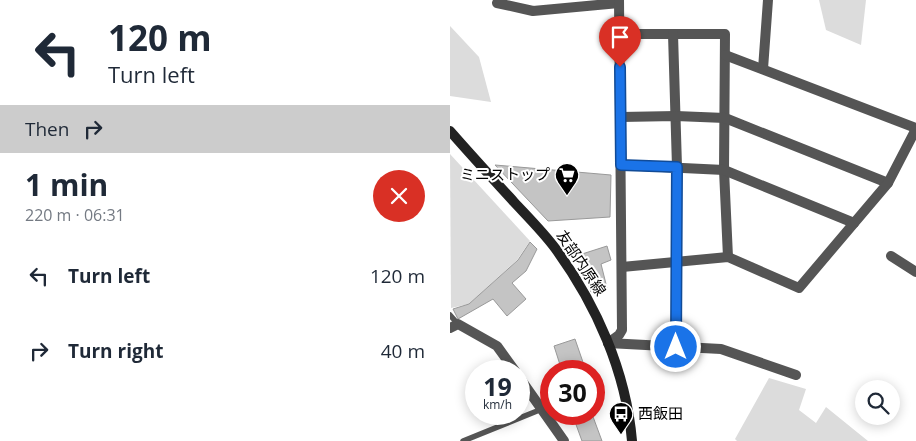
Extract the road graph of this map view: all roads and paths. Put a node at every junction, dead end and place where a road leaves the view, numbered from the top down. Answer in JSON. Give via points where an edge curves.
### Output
{"nodes":[{"id":1,"x":768,"y":0,"type":"edge"},
{"id":2,"x":619,"y":1,"type":"edge"},
{"id":3,"x":497,"y":3,"type":"dead end"},
{"id":4,"x":620,"y":34,"type":"junction"},
{"id":5,"x":672,"y":34,"type":"junction"},
{"id":6,"x":725,"y":55,"type":"junction"},
{"id":7,"x":763,"y":69,"type":"junction"},
{"id":8,"x":676,"y":116,"type":"junction"},
{"id":9,"x":621,"y":117,"type":"junction"},
{"id":10,"x":725,"y":118,"type":"junction"},
{"id":11,"x":916,"y":129,"type":"edge"},
{"id":12,"x":450,"y":132,"type":"edge"},
{"id":13,"x":621,"y":165,"type":"junction"},
{"id":14,"x":677,"y":167,"type":"junction"},
{"id":15,"x":724,"y":170,"type":"junction"},
{"id":16,"x":888,"y":183,"type":"junction"},
{"id":17,"x":854,"y":223,"type":"junction"},
{"id":18,"x":891,"y":256,"type":"dead end"},
{"id":19,"x":728,"y":257,"type":"junction"},
{"id":20,"x":676,"y":262,"type":"junction"},
{"id":21,"x":622,"y":267,"type":"junction"},
{"id":22,"x":916,"y":272,"type":"edge"},
{"id":23,"x":450,"y":315,"type":"edge"},
{"id":24,"x":454,"y":326,"type":"edge"},
{"id":25,"x":608,"y":343,"type":"junction"},
{"id":26,"x":676,"y":347,"type":"junction"},
{"id":27,"x":507,"y":360,"type":"edge"},
{"id":28,"x":796,"y":375,"type":"dead end"},
{"id":29,"x":530,"y":392,"type":"edge"},
{"id":30,"x":540,"y":406,"type":"edge"},
{"id":31,"x":540,"y":410,"type":"edge"},
{"id":32,"x":553,"y":425,"type":"edge"},
{"id":33,"x":463,"y":441,"type":"edge"},
{"id":34,"x":564,"y":441,"type":"edge"},
{"id":35,"x":632,"y":441,"type":"edge"}],
"edges":[{"from":1,"to":7,"type":"street"},
{"from":2,"to":3,"type":"street","via":[[533,11]]},
{"from":2,"to":4,"type":"street"},
{"from":4,"to":5,"type":"street"},
{"from":4,"to":9,"type":"street"},
{"from":5,"to":6,"type":"street","via":[[725,34]]},
{"from":5,"to":8,"type":"street"},
{"from":6,"to":7,"type":"street"},
{"from":6,"to":10,"type":"street"},
{"from":7,"to":11,"type":"street"},
{"from":8,"to":9,"type":"street"},
{"from":8,"to":10,"type":"street"},
{"from":8,"to":14,"type":"street"},
{"from":9,"to":13,"type":"street"},
{"from":10,"to":15,"type":"street"},
{"from":10,"to":16,"type":"street"},
{"from":11,"to":16,"type":"street"},
{"from":12,"to":25,"type":"main road","name":"友部内原線","via":[[554,247],[586,294]]},
{"from":13,"to":14,"type":"street"},
{"from":13,"to":21,"type":"street"},
{"from":14,"to":15,"type":"street"},
{"from":14,"to":20,"type":"street"},
{"from":15,"to":17,"type":"street"},
{"from":15,"to":19,"type":"street"},
{"from":16,"to":17,"type":"street"},
{"from":17,"to":19,"type":"street","via":[[799,288]]},
{"from":18,"to":22,"type":"street"},
{"from":19,"to":20,"type":"street"},
{"from":20,"to":21,"type":"street"},
{"from":20,"to":26,"type":"street"},
{"from":21,"to":25,"type":"street","via":[[622,330]]},
{"from":23,"to":24,"type":"lane"},
{"from":24,"to":27,"type":"street","via":[[497,346]]},
{"from":25,"to":26,"type":"street"},
{"from":25,"to":35,"type":"main road","name":"友部内原線","via":[[628,409]]},
{"from":26,"to":28,"type":"street","via":[[721,349]]},
{"from":29,"to":30,"type":"street"},
{"from":31,"to":33,"type":"lane"},
{"from":32,"to":34,"type":"street"}]}
